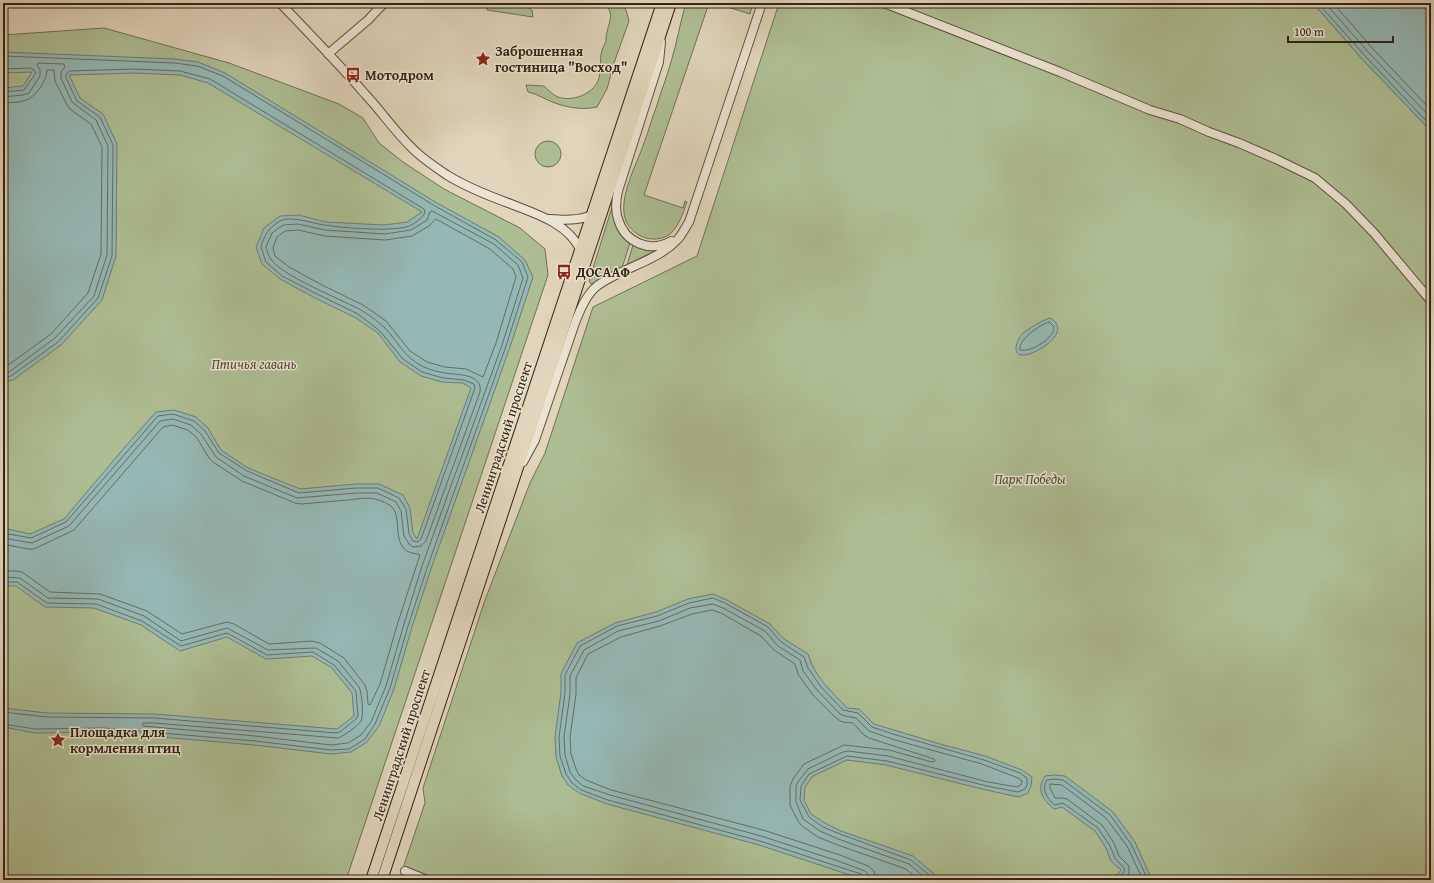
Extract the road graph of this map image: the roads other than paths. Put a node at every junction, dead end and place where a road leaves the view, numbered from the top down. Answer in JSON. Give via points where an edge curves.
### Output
{"nodes":[{"id":1,"x":280,"y":3,"type":"edge"},
{"id":2,"x":384,"y":3,"type":"edge"},
{"id":3,"x":662,"y":3,"type":"edge"},
{"id":4,"x":671,"y":3,"type":"edge"},
{"id":5,"x":762,"y":3,"type":"edge"},
{"id":6,"x":884,"y":3,"type":"edge"},
{"id":7,"x":664,"y":26,"type":"junction"},
{"id":8,"x":328,"y":54,"type":"junction"},
{"id":9,"x":592,"y":215,"type":"junction"},
{"id":10,"x":546,"y":218,"type":"junction"},
{"id":11,"x":685,"y":228,"type":"junction"},
{"id":12,"x":580,"y":249,"type":"junction"},
{"id":13,"x":1431,"y":301,"type":"edge"},
{"id":14,"x":515,"y":477,"type":"junction"},
{"id":15,"x":405,"y":871,"type":"dead end"},
{"id":16,"x":371,"y":880,"type":"edge"},
{"id":17,"x":382,"y":880,"type":"edge"},
{"id":18,"x":427,"y":880,"type":"edge"}],
"edges":[{"from":1,"to":8,"type":"street"},
{"from":2,"to":8,"type":"street"},
{"from":3,"to":9,"type":"main road","name":"Ленинградский проспект"},
{"from":4,"to":7,"type":"main road","name":"Ленинградский проспект"},
{"from":5,"to":11,"type":"street","via":[[701,188]]},
{"from":6,"to":13,"type":"street","via":[[1150,110],[1180,118],[1315,178],[1346,204],[1374,233]]},
{"from":7,"to":11,"type":"street","via":[[659,62],[618,191],[616,212],[626,234],[636,243],[648,246],[667,243]]},
{"from":7,"to":14,"type":"main road","name":"Ленинградский проспект"},
{"from":8,"to":10,"type":"street","via":[[405,141],[424,158],[459,182]]},
{"from":9,"to":10,"type":"street","via":[[573,220]]},
{"from":9,"to":12,"type":"main road","name":"Ленинградский проспект"},
{"from":10,"to":12,"type":"street","via":[[569,234]]},
{"from":11,"to":14,"type":"street","via":[[670,246],[597,287],[581,307],[535,440]]},
{"from":12,"to":16,"type":"main road","name":"Ленинградский проспект"},
{"from":14,"to":17,"type":"main road","name":"Ленинградский проспект"},
{"from":15,"to":18,"type":"street"}]}
